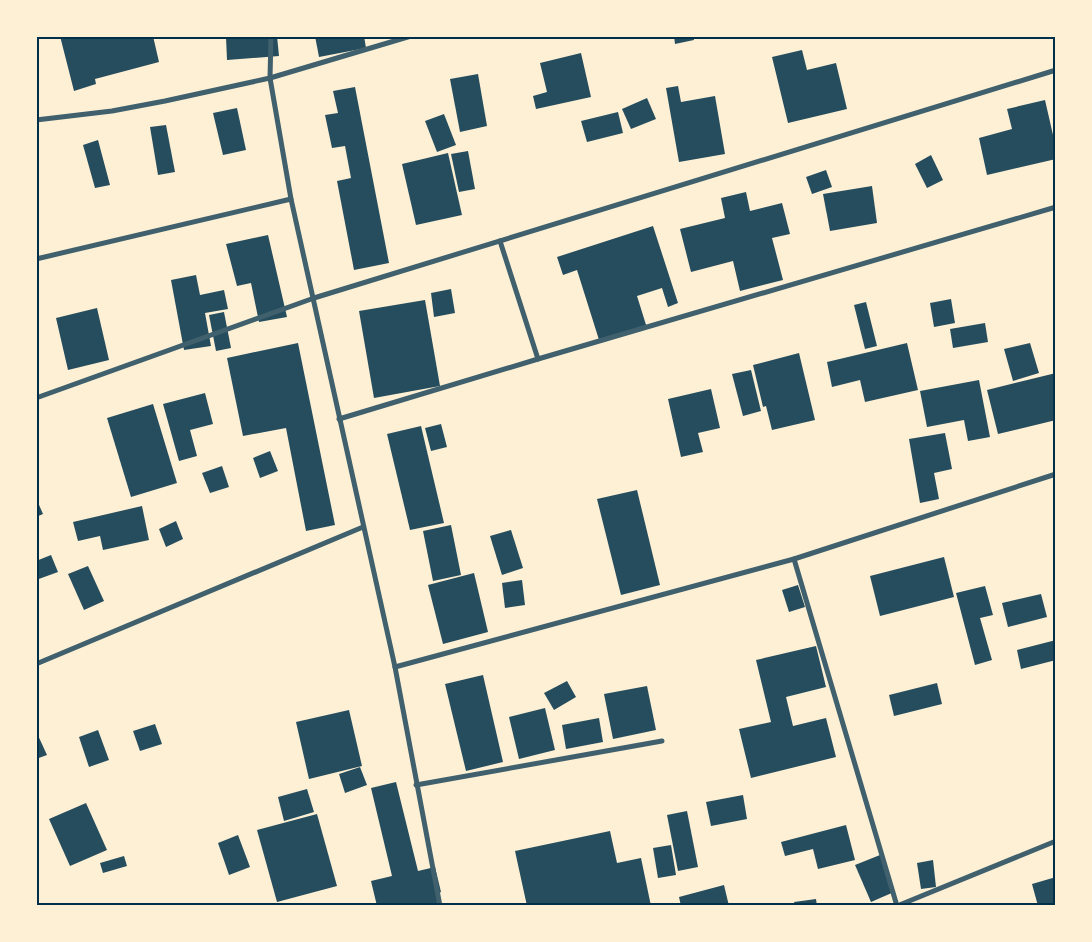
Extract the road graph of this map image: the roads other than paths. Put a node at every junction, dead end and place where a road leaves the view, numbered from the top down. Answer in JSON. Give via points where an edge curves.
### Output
{"nodes":[{"id":1,"x":271,"y":36,"type":"edge"},
{"id":2,"x":411,"y":36,"type":"edge"},
{"id":3,"x":1056,"y":70,"type":"edge"},
{"id":4,"x":270,"y":78,"type":"junction"},
{"id":5,"x":36,"y":120,"type":"edge"},
{"id":6,"x":292,"y":199,"type":"junction"},
{"id":7,"x":1056,"y":207,"type":"edge"},
{"id":8,"x":500,"y":241,"type":"junction"},
{"id":9,"x":36,"y":259,"type":"edge"},
{"id":10,"x":314,"y":298,"type":"junction"},
{"id":11,"x":538,"y":359,"type":"junction"},
{"id":12,"x":36,"y":398,"type":"edge"},
{"id":13,"x":339,"y":419,"type":"junction"},
{"id":14,"x":1056,"y":474,"type":"edge"},
{"id":15,"x":363,"y":527,"type":"junction"},
{"id":16,"x":794,"y":559,"type":"junction"},
{"id":17,"x":36,"y":664,"type":"edge"},
{"id":18,"x":395,"y":667,"type":"junction"},
{"id":19,"x":662,"y":741,"type":"dead end"},
{"id":20,"x":416,"y":785,"type":"junction"},
{"id":21,"x":1056,"y":841,"type":"edge"},
{"id":22,"x":440,"y":906,"type":"edge"},
{"id":23,"x":897,"y":906,"type":"edge"}],
"edges":[{"from":1,"to":4,"type":"street"},
{"from":2,"to":4,"type":"street"},
{"from":3,"to":8,"type":"street"},
{"from":4,"to":5,"type":"street","via":[[137,107]]},
{"from":4,"to":6,"type":"street"},
{"from":6,"to":9,"type":"street"},
{"from":6,"to":10,"type":"street"},
{"from":7,"to":11,"type":"street"},
{"from":8,"to":10,"type":"street"},
{"from":8,"to":11,"type":"street"},
{"from":10,"to":12,"type":"street"},
{"from":10,"to":13,"type":"street"},
{"from":11,"to":13,"type":"street"},
{"from":13,"to":15,"type":"street"},
{"from":14,"to":16,"type":"street"},
{"from":15,"to":17,"type":"street"},
{"from":15,"to":18,"type":"street"},
{"from":16,"to":18,"type":"street"},
{"from":16,"to":23,"type":"street"},
{"from":18,"to":20,"type":"street"},
{"from":19,"to":20,"type":"street"},
{"from":20,"to":22,"type":"street"},
{"from":21,"to":23,"type":"street"}]}
